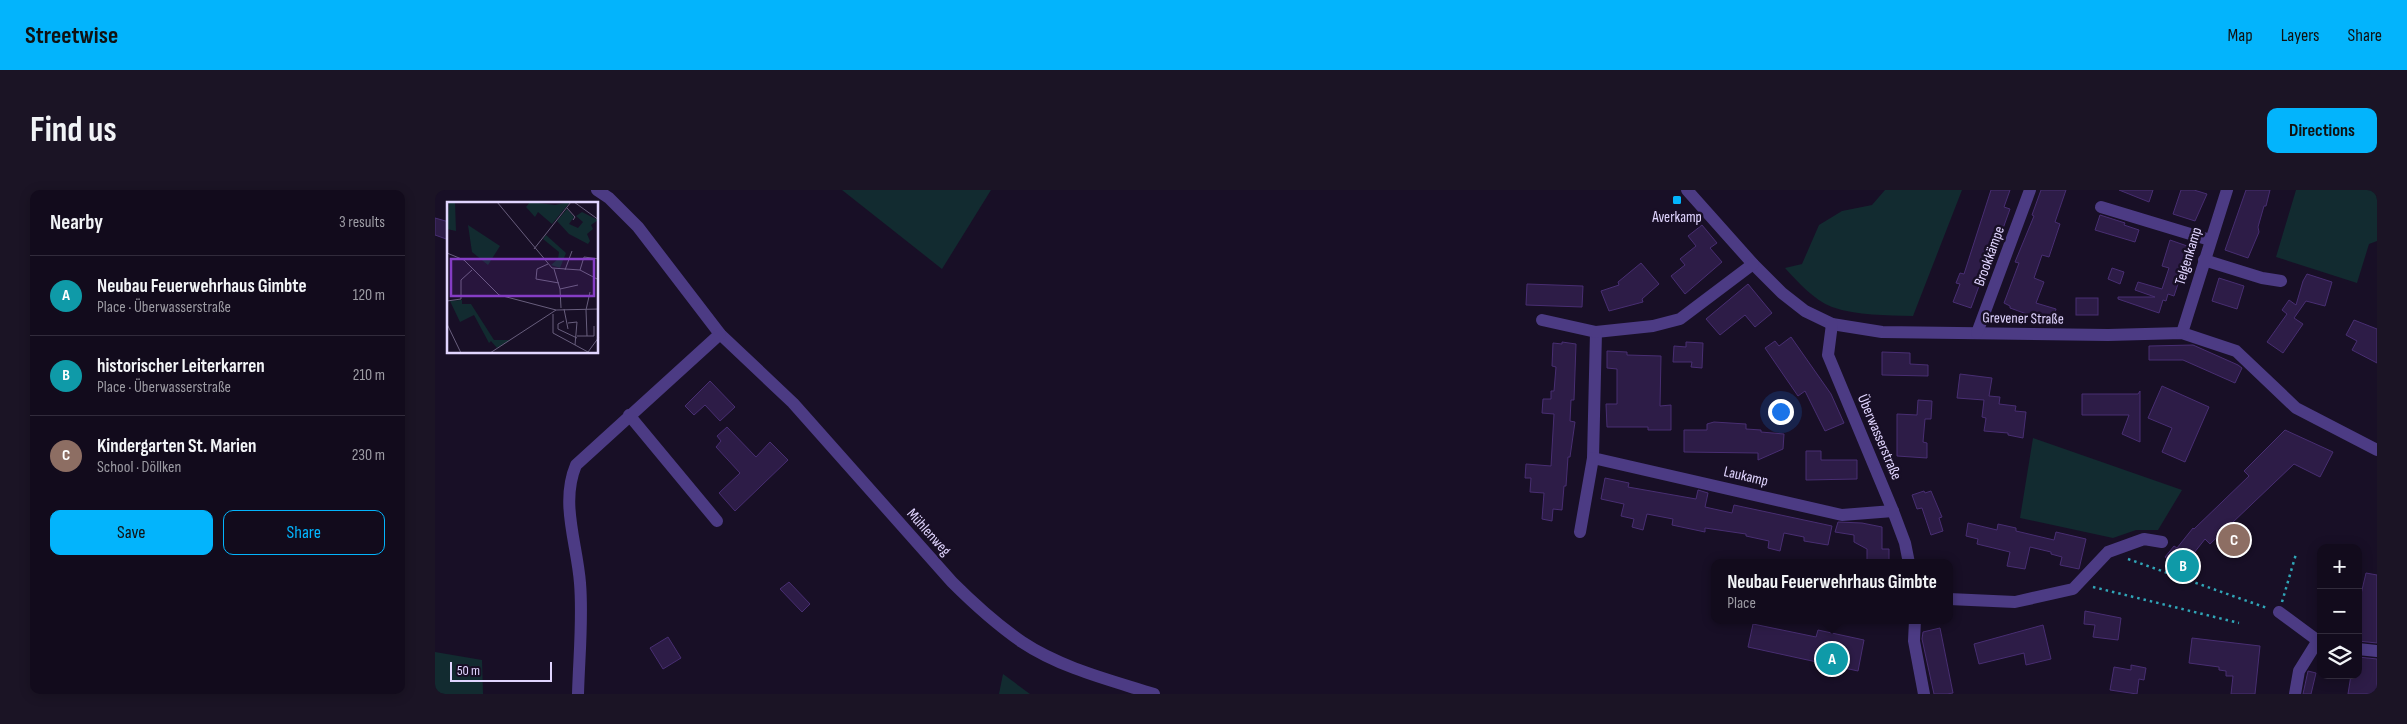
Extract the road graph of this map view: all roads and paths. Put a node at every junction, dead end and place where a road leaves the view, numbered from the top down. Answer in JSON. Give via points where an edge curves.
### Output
{"nodes":[{"id":1,"x":597,"y":190,"type":"edge"},
{"id":2,"x":1687,"y":190,"type":"edge"},
{"id":3,"x":2031,"y":190,"type":"edge"},
{"id":4,"x":2227,"y":190,"type":"edge"},
{"id":5,"x":2101,"y":207,"type":"dead end"},
{"id":6,"x":2210,"y":240,"type":"junction"},
{"id":7,"x":2204,"y":260,"type":"junction"},
{"id":8,"x":1753,"y":264,"type":"junction"},
{"id":9,"x":2281,"y":280,"type":"dead end"},
{"id":10,"x":1542,"y":320,"type":"dead end"},
{"id":11,"x":1832,"y":324,"type":"junction"},
{"id":12,"x":1596,"y":332,"type":"junction"},
{"id":13,"x":1977,"y":333,"type":"junction"},
{"id":14,"x":2182,"y":333,"type":"junction"},
{"id":15,"x":721,"y":334,"type":"junction"},
{"id":16,"x":629,"y":415,"type":"junction"},
{"id":17,"x":2377,"y":450,"type":"edge"},
{"id":18,"x":1593,"y":458,"type":"junction"},
{"id":19,"x":1893,"y":511,"type":"junction"},
{"id":20,"x":717,"y":521,"type":"dead end"},
{"id":21,"x":1580,"y":532,"type":"dead end"},
{"id":22,"x":2162,"y":542,"type":"dead end"},
{"id":23,"x":2108,"y":552,"type":"junction"},
{"id":24,"x":2296,"y":554,"type":"dead end"},
{"id":25,"x":1908,"y":559,"type":"edge"},
{"id":26,"x":2077,"y":585,"type":"junction"},
{"id":27,"x":1953,"y":599,"type":"edge"},
{"id":28,"x":2279,"y":612,"type":"junction"},
{"id":29,"x":2239,"y":623,"type":"dead end"},
{"id":30,"x":1915,"y":624,"type":"edge"},
{"id":31,"x":2317,"y":641,"type":"edge"},
{"id":32,"x":2317,"y":646,"type":"edge"},
{"id":33,"x":2362,"y":649,"type":"edge"},
{"id":34,"x":2377,"y":651,"type":"edge"},
{"id":35,"x":578,"y":694,"type":"edge"},
{"id":36,"x":1154,"y":694,"type":"edge"},
{"id":37,"x":1924,"y":694,"type":"edge"},
{"id":38,"x":2295,"y":694,"type":"edge"}],
"edges":[{"from":1,"to":15,"type":"street","name":"Mühlenweg","via":[[638,227]]},
{"from":2,"to":8,"type":"street","name":"Grevener Straße"},
{"from":3,"to":13,"type":"street","name":"Brookkämpe"},
{"from":4,"to":6,"type":"street","name":"Telgenkamp"},
{"from":5,"to":6,"type":"street"},
{"from":6,"to":7,"type":"street","name":"Telgenkamp"},
{"from":7,"to":9,"type":"street","via":[[2262,278]]},
{"from":7,"to":14,"type":"street","name":"Telgenkamp"},
{"from":8,"to":11,"type":"street","name":"Grevener Straße","via":[[1805,311]]},
{"from":8,"to":12,"type":"street","via":[[1680,319],[1653,326]]},
{"from":10,"to":12,"type":"street"},
{"from":11,"to":13,"type":"street","name":"Grevener Straße","via":[[1882,332]]},
{"from":11,"to":19,"type":"street","name":"Überwasserstraße","via":[[1828,354]]},
{"from":12,"to":18,"type":"street"},
{"from":13,"to":14,"type":"street","name":"Grevener Straße"},
{"from":14,"to":17,"type":"street","name":"Grevener Straße","via":[[2236,351],[2296,408]]},
{"from":15,"to":16,"type":"street"},
{"from":15,"to":36,"type":"street","name":"Mühlenweg","via":[[793,403],[979,610],[1023,643],[1047,655]]},
{"from":16,"to":20,"type":"street"},
{"from":16,"to":35,"type":"street","via":[[576,466],[570,479],[568,497],[580,583]]},
{"from":18,"to":19,"type":"street","name":"Laukamp","via":[[1842,515]]},
{"from":18,"to":21,"type":"street"},
{"from":19,"to":25,"type":"street","name":"Überwasserstraße"},
{"from":22,"to":23,"type":"street","via":[[2144,539]]},
{"from":23,"to":26,"type":"street"},
{"from":23,"to":28,"type":"path"},
{"from":24,"to":28,"type":"path"},
{"from":26,"to":27,"type":"street","via":[[2073,589],[2015,602]]},
{"from":26,"to":29,"type":"path"},
{"from":28,"to":31,"type":"street"},
{"from":30,"to":37,"type":"street","via":[[1914,641]]},
{"from":32,"to":38,"type":"street","via":[[2299,671]]},
{"from":33,"to":34,"type":"street"}]}
